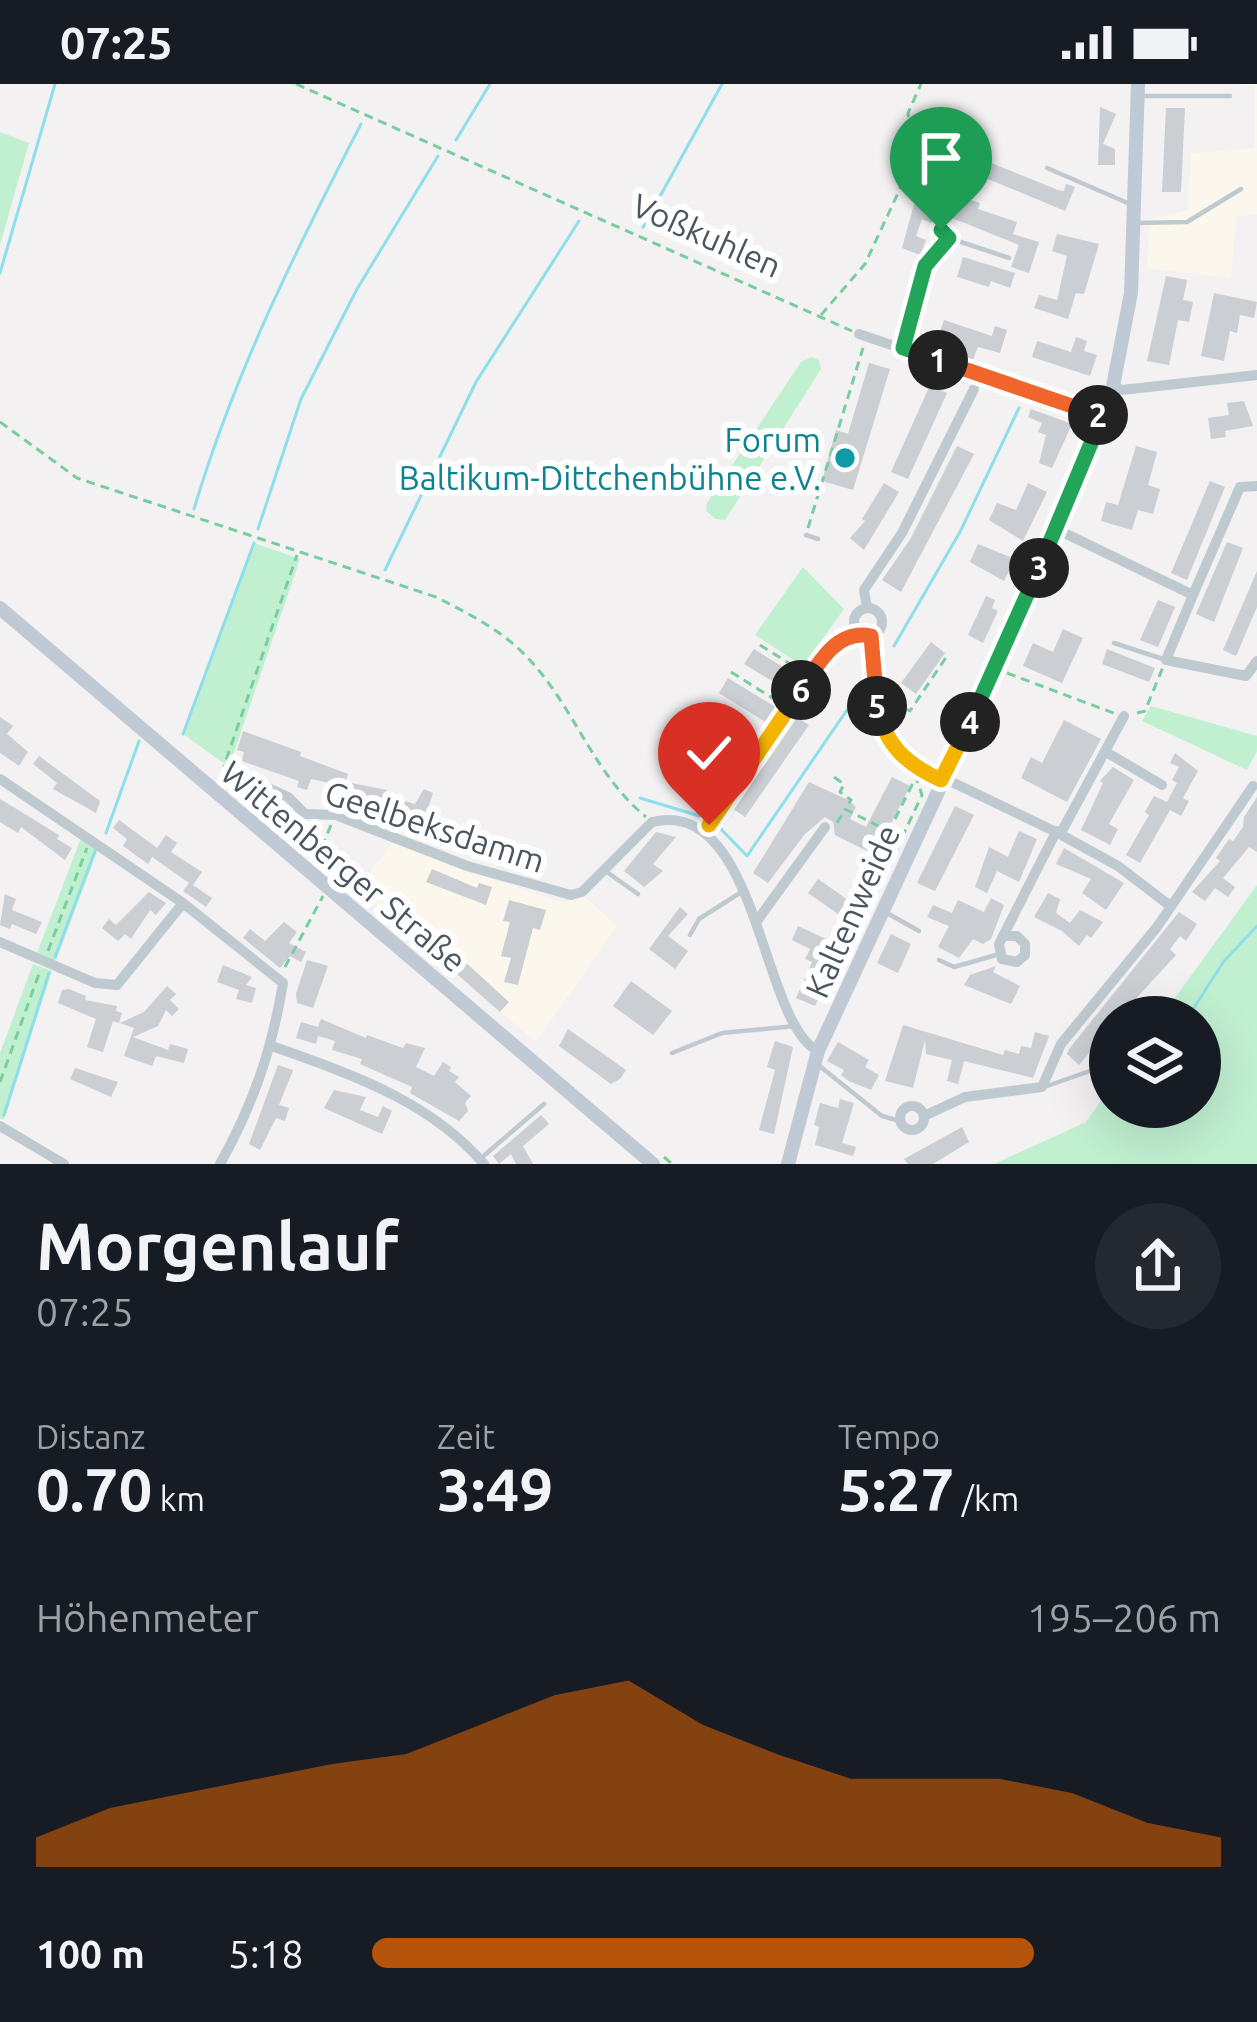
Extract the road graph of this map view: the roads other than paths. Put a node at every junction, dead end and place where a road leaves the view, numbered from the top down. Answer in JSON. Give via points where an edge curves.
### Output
{"nodes":[{"id":1,"x":1138,"y":90,"type":"edge"},
{"id":2,"x":1230,"y":96,"type":"dead end"},
{"id":3,"x":1047,"y":169,"type":"dead end"},
{"id":4,"x":938,"y":180,"type":"dead end"},
{"id":5,"x":1241,"y":189,"type":"dead end"},
{"id":6,"x":1136,"y":206,"type":"junction"},
{"id":7,"x":1136,"y":223,"type":"junction"},
{"id":8,"x":949,"y":238,"type":"junction"},
{"id":9,"x":1009,"y":258,"type":"dead end"},
{"id":10,"x":863,"y":335,"type":"road end"},
{"id":11,"x":903,"y":348,"type":"junction"},
{"id":12,"x":1257,"y":375,"type":"edge"},
{"id":13,"x":1113,"y":386,"type":"junction"},
{"id":14,"x":974,"y":389,"type":"dead end"},
{"id":15,"x":1102,"y":417,"type":"junction"},
{"id":16,"x":1257,"y":486,"type":"edge"},
{"id":17,"x":1056,"y":530,"type":"junction"},
{"id":18,"x":806,"y":535,"type":"road end"},
{"id":19,"x":818,"y":539,"type":"dead end"},
{"id":20,"x":1193,"y":595,"type":"junction"},
{"id":21,"x":0,"y":608,"type":"edge"},
{"id":22,"x":866,"y":608,"type":"junction"},
{"id":23,"x":865,"y":634,"type":"junction"},
{"id":24,"x":1114,"y":643,"type":"dead end"},
{"id":25,"x":1166,"y":660,"type":"junction"},
{"id":26,"x":1257,"y":661,"type":"edge"},
{"id":27,"x":1124,"y":716,"type":"road end"},
{"id":28,"x":1106,"y":752,"type":"junction"},
{"id":29,"x":239,"y":776,"type":"road end"},
{"id":30,"x":0,"y":779,"type":"edge"},
{"id":31,"x":941,"y":780,"type":"junction"},
{"id":32,"x":1162,"y":785,"type":"dead end"},
{"id":33,"x":1253,"y":786,"type":"dead end"},
{"id":34,"x":709,"y":825,"type":"dead end"},
{"id":35,"x":831,"y":825,"type":"road end"},
{"id":36,"x":1056,"y":832,"type":"junction"},
{"id":37,"x":604,"y":870,"type":"junction"},
{"id":38,"x":743,"y":891,"type":"junction"},
{"id":39,"x":638,"y":894,"type":"dead end"},
{"id":40,"x":183,"y":903,"type":"junction"},
{"id":41,"x":1169,"y":905,"type":"junction"},
{"id":42,"x":881,"y":911,"type":"junction"},
{"id":43,"x":758,"y":921,"type":"junction"},
{"id":44,"x":919,"y":931,"type":"dead end"},
{"id":45,"x":690,"y":935,"type":"dead end"},
{"id":46,"x":1006,"y":936,"type":"junction"},
{"id":47,"x":0,"y":942,"type":"edge"},
{"id":48,"x":999,"y":954,"type":"junction"},
{"id":49,"x":940,"y":960,"type":"dead end"},
{"id":50,"x":795,"y":1026,"type":"junction"},
{"id":51,"x":272,"y":1046,"type":"junction"},
{"id":52,"x":672,"y":1053,"type":"dead end"},
{"id":53,"x":816,"y":1057,"type":"junction"},
{"id":54,"x":1089,"y":1071,"type":"edge"},
{"id":55,"x":1042,"y":1087,"type":"junction"},
{"id":56,"x":544,"y":1104,"type":"dead end"},
{"id":57,"x":900,"y":1121,"type":"joint"},
{"id":58,"x":0,"y":1126,"type":"edge"},
{"id":59,"x":482,"y":1161,"type":"edge"},
{"id":60,"x":64,"y":1164,"type":"edge"},
{"id":61,"x":220,"y":1164,"type":"edge"},
{"id":62,"x":653,"y":1164,"type":"edge"},
{"id":63,"x":788,"y":1164,"type":"edge"}],
"edges":[{"from":1,"to":2,"type":"lane"},
{"from":1,"to":6,"type":"main road","name":"Kaltenweide"},
{"from":3,"to":6,"type":"lane"},
{"from":4,"to":8,"type":"lane","via":[[952,193],[940,227]]},
{"from":5,"to":7,"type":"lane","via":[[1187,222]]},
{"from":6,"to":7,"type":"main road","name":"Kaltenweide"},
{"from":7,"to":13,"type":"main road","name":"Kaltenweide"},
{"from":8,"to":9,"type":"lane"},
{"from":8,"to":11,"type":"street","via":[[925,266]]},
{"from":10,"to":11,"type":"street"},
{"from":11,"to":15,"type":"street"},
{"from":12,"to":13,"type":"street"},
{"from":13,"to":15,"type":"main road","name":"Kaltenweide"},
{"from":14,"to":22,"type":"street","via":[[864,590]]},
{"from":15,"to":17,"type":"main road","name":"Kaltenweide"},
{"from":16,"to":20,"type":"street","via":[[1240,487]]},
{"from":17,"to":20,"type":"street"},
{"from":17,"to":31,"type":"main road","name":"Kaltenweide"},
{"from":18,"to":19,"type":"lane"},
{"from":20,"to":25,"type":"street"},
{"from":21,"to":62,"type":"main road","name":"Wittenberger Straße"},
{"from":22,"to":23,"type":"street","via":[[854,620]]},
{"from":22,"to":23,"type":"street","via":[[882,620],[878,632]]},
{"from":23,"to":31,"type":"street","via":[[887,737],[902,758]]},
{"from":23,"to":34,"type":"street","via":[[835,641]]},
{"from":24,"to":25,"type":"lane"},
{"from":25,"to":26,"type":"street","via":[[1246,676]]},
{"from":27,"to":28,"type":"street"},
{"from":28,"to":32,"type":"street"},
{"from":28,"to":36,"type":"street"},
{"from":29,"to":37,"type":"street","name":"Geelbeksdamm","via":[[289,796],[305,814],[336,815],[560,895],[582,892]]},
{"from":30,"to":40,"type":"street"},
{"from":31,"to":36,"type":"street"},
{"from":31,"to":42,"type":"main road","name":"Kaltenweide"},
{"from":33,"to":41,"type":"street"},
{"from":35,"to":43,"type":"street"},
{"from":36,"to":41,"type":"street"},
{"from":36,"to":46,"type":"street"},
{"from":37,"to":38,"type":"street","name":"Geelbeksdamm","via":[[652,822],[676,821],[703,833]]},
{"from":37,"to":39,"type":"lane"},
{"from":38,"to":43,"type":"street"},
{"from":38,"to":45,"type":"lane","via":[[698,919]]},
{"from":40,"to":47,"type":"street","via":[[117,985]]},
{"from":40,"to":51,"type":"street","via":[[281,981]]},
{"from":41,"to":55,"type":"street","via":[[1061,1044]]},
{"from":42,"to":44,"type":"lane"},
{"from":42,"to":53,"type":"main road","name":"Kaltenweide"},
{"from":43,"to":50,"type":"street"},
{"from":46,"to":48,"type":"street"},
{"from":46,"to":48,"type":"street","via":[[1022,939],[1025,955],[1012,963]]},
{"from":48,"to":49,"type":"lane","via":[[954,967]]},
{"from":50,"to":52,"type":"lane","via":[[722,1033]]},
{"from":50,"to":53,"type":"street"},
{"from":51,"to":59,"type":"street","via":[[371,1082],[441,1122]]},
{"from":51,"to":61,"type":"street"},
{"from":53,"to":57,"type":"lane","via":[[882,1116]]},
{"from":53,"to":63,"type":"main road","name":"Kaltenweide"},
{"from":54,"to":55,"type":"lane"},
{"from":55,"to":57,"type":"street","via":[[965,1097],[924,1116],[909,1106]]},
{"from":56,"to":59,"type":"lane"},
{"from":58,"to":60,"type":"street"}]}
